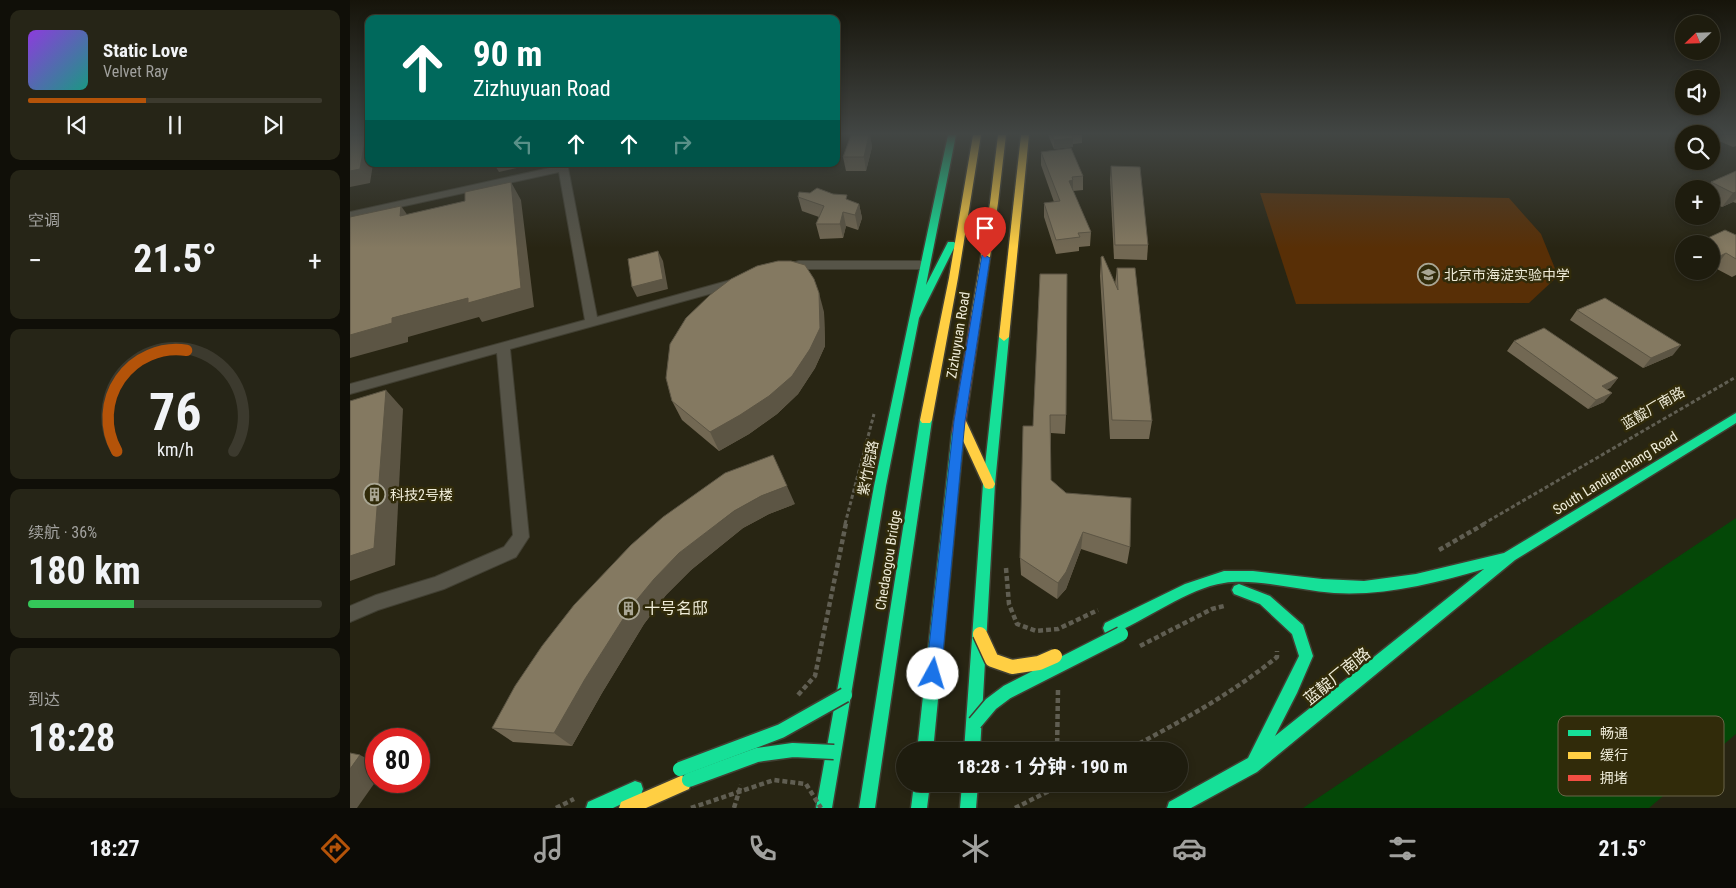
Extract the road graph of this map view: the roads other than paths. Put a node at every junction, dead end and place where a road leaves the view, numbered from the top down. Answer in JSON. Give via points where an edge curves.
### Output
{"nodes":[{"id":1,"x":541,"y":173,"type":"edge"},
{"id":2,"x":564,"y":173,"type":"edge"},
{"id":3,"x":944,"y":173,"type":"edge"},
{"id":4,"x":972,"y":173,"type":"edge"},
{"id":5,"x":998,"y":173,"type":"edge"},
{"id":6,"x":1021,"y":173,"type":"edge"},
{"id":7,"x":966,"y":212,"type":"junction"},
{"id":8,"x":350,"y":214,"type":"edge"},
{"id":9,"x":924,"y":265,"type":"junction"},
{"id":10,"x":771,"y":273,"type":"edge"},
{"id":11,"x":752,"y":278,"type":"edge"},
{"id":12,"x":947,"y":318,"type":"joint"},
{"id":13,"x":913,"y":321,"type":"junction"},
{"id":14,"x":592,"y":323,"type":"junction"},
{"id":15,"x":503,"y":348,"type":"junction"},
{"id":16,"x":350,"y":389,"type":"edge"},
{"id":17,"x":1735,"y":416,"type":"edge"},
{"id":18,"x":959,"y":421,"type":"junction"},
{"id":19,"x":989,"y":484,"type":"junction"},
{"id":20,"x":1510,"y":556,"type":"junction"},
{"id":21,"x":1205,"y":595,"type":"dead end"},
{"id":22,"x":350,"y":614,"type":"edge"},
{"id":23,"x":1163,"y":615,"type":"dead end"},
{"id":24,"x":1116,"y":631,"type":"junction"},
{"id":25,"x":980,"y":634,"type":"junction"},
{"id":26,"x":846,"y":695,"type":"junction"},
{"id":27,"x":975,"y":724,"type":"junction"},
{"id":28,"x":926,"y":742,"type":"edge"},
{"id":29,"x":973,"y":742,"type":"edge"},
{"id":30,"x":834,"y":752,"type":"junction"},
{"id":31,"x":1251,"y":766,"type":"junction"},
{"id":32,"x":675,"y":771,"type":"dead end"},
{"id":33,"x":644,"y":785,"type":"dead end"},
{"id":34,"x":921,"y":792,"type":"edge"},
{"id":35,"x":969,"y":792,"type":"edge"},
{"id":36,"x":594,"y":808,"type":"edge"},
{"id":37,"x":627,"y":808,"type":"edge"},
{"id":38,"x":823,"y":808,"type":"edge"},
{"id":39,"x":867,"y":808,"type":"edge"},
{"id":40,"x":919,"y":808,"type":"edge"},
{"id":41,"x":968,"y":808,"type":"edge"},
{"id":42,"x":1175,"y":808,"type":"edge"}],
"edges":[{"from":1,"to":8,"type":"street"},
{"from":2,"to":14,"type":"street"},
{"from":3,"to":9,"type":"main road","name":"紫竹院路"},
{"from":4,"to":7,"type":"main road","name":"Zizhuyuan Road"},
{"from":5,"to":18,"type":"main road","name":"Zizhuyuan Road"},
{"from":6,"to":19,"type":"main road"},
{"from":7,"to":12,"type":"main road","name":"Zizhuyuan Road"},
{"from":7,"to":13,"type":"main road"},
{"from":9,"to":10,"type":"street","via":[[799,265]]},
{"from":9,"to":13,"type":"main road","name":"紫竹院路"},
{"from":11,"to":14,"type":"street"},
{"from":12,"to":39,"type":"main road","name":"Chedaogou Bridge","via":[[923,434]]},
{"from":13,"to":26,"type":"main road","name":"紫竹院路","via":[[880,486]]},
{"from":14,"to":15,"type":"street"},
{"from":15,"to":16,"type":"street"},
{"from":15,"to":22,"type":"street","via":[[521,537],[510,552],[438,584]]},
{"from":17,"to":20,"type":"main road","name":"South Landianchang Road"},
{"from":18,"to":19,"type":"main road"},
{"from":18,"to":28,"type":"main road"},
{"from":19,"to":25,"type":"main road"},
{"from":20,"to":24,"type":"main road","via":[[1430,577],[1378,586],[1320,586],[1253,577],[1224,577],[1190,588]]},
{"from":20,"to":31,"type":"main road","name":"蓝靛厂南路"},
{"from":21,"to":31,"type":"main road","via":[[1214,591],[1231,591],[1265,600],[1298,630],[1306,656]]},
{"from":23,"to":24,"type":"main road"},
{"from":24,"to":25,"type":"main road","bridge":true,"via":[[1039,664],[1012,667],[992,660]]},
{"from":24,"to":27,"type":"main road","bridge":true,"via":[[1006,692]]},
{"from":25,"to":27,"type":"main road","bridge":true},
{"from":26,"to":30,"type":"main road","name":"紫竹院路"},
{"from":26,"to":32,"type":"main road","bridge":true,"via":[[780,730]]},
{"from":27,"to":29,"type":"main road"},
{"from":30,"to":37,"type":"main road","bridge":true,"via":[[793,750],[757,756]]},
{"from":30,"to":38,"type":"main road","name":"紫竹院路"},
{"from":31,"to":42,"type":"main road","name":"蓝靛厂南路"},
{"from":33,"to":36,"type":"main road"},
{"from":34,"to":40,"type":"main road"},
{"from":35,"to":41,"type":"main road"}]}
